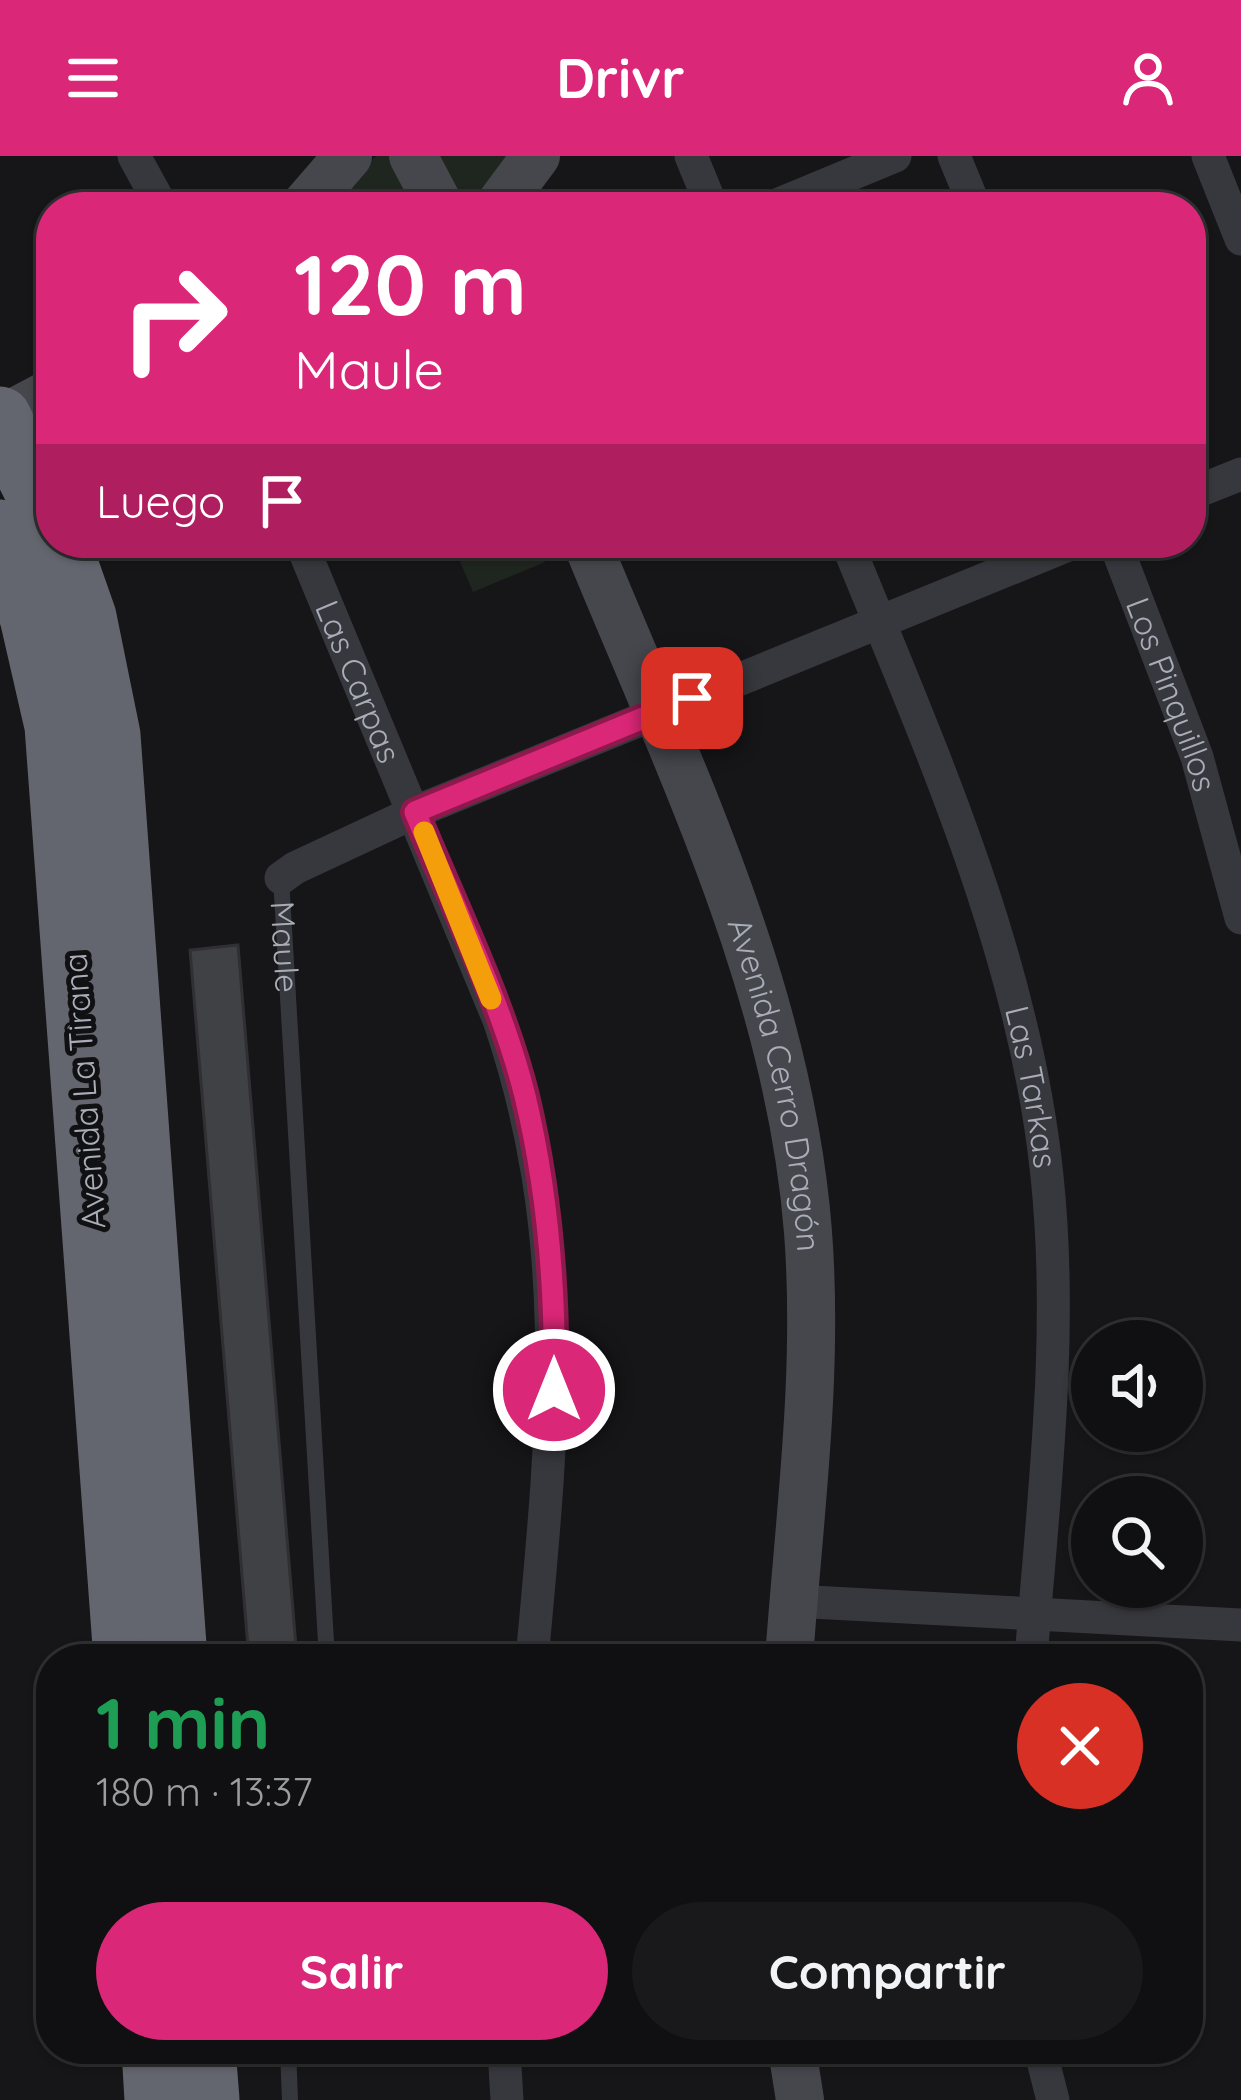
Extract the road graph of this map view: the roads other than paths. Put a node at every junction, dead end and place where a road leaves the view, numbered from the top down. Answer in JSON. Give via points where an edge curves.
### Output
{"nodes":[{"id":1,"x":134,"y":156,"type":"edge"},
{"id":2,"x":348,"y":156,"type":"edge"},
{"id":3,"x":413,"y":156,"type":"edge"},
{"id":4,"x":536,"y":156,"type":"edge"},
{"id":5,"x":691,"y":156,"type":"edge"},
{"id":6,"x":895,"y":156,"type":"edge"},
{"id":7,"x":954,"y":156,"type":"edge"},
{"id":8,"x":1208,"y":156,"type":"edge"},
{"id":9,"x":153,"y":192,"type":"edge"},
{"id":10,"x":317,"y":192,"type":"edge"},
{"id":11,"x":432,"y":192,"type":"edge"},
{"id":12,"x":509,"y":192,"type":"edge"},
{"id":13,"x":706,"y":192,"type":"edge"},
{"id":14,"x":808,"y":192,"type":"edge"},
{"id":15,"x":969,"y":192,"type":"edge"},
{"id":16,"x":1241,"y":239,"type":"edge"},
{"id":17,"x":36,"y":411,"type":"edge"},
{"id":18,"x":12,"y":439,"type":"edge"},
{"id":19,"x":1241,"y":474,"type":"edge"},
{"id":20,"x":1206,"y":488,"type":"edge"},
{"id":21,"x":36,"y":490,"type":"edge"},
{"id":22,"x":0,"y":531,"type":"edge"},
{"id":23,"x":64,"y":558,"type":"edge"},
{"id":24,"x":307,"y":558,"type":"edge"},
{"id":25,"x":592,"y":558,"type":"edge"},
{"id":26,"x":853,"y":558,"type":"edge"},
{"id":27,"x":1035,"y":558,"type":"edge"},
{"id":28,"x":1121,"y":558,"type":"edge"},
{"id":29,"x":879,"y":622,"type":"junction"},
{"id":30,"x":656,"y":713,"type":"junction"},
{"id":31,"x":415,"y":812,"type":"junction"},
{"id":32,"x":281,"y":878,"type":"joint"},
{"id":33,"x":1241,"y":918,"type":"edge"},
{"id":34,"x":793,"y":1601,"type":"junction"},
{"id":35,"x":1034,"y":1615,"type":"junction"},
{"id":36,"x":1241,"y":1625,"type":"edge"},
{"id":37,"x":124,"y":1644,"type":"edge"},
{"id":38,"x":175,"y":1644,"type":"edge"},
{"id":39,"x":326,"y":1644,"type":"edge"},
{"id":40,"x":533,"y":1644,"type":"edge"},
{"id":41,"x":790,"y":1644,"type":"edge"},
{"id":42,"x":1032,"y":1644,"type":"edge"},
{"id":43,"x":154,"y":2064,"type":"edge"},
{"id":44,"x":205,"y":2064,"type":"edge"},
{"id":45,"x":289,"y":2064,"type":"edge"},
{"id":46,"x":505,"y":2064,"type":"edge"},
{"id":47,"x":794,"y":2064,"type":"edge"},
{"id":48,"x":1044,"y":2064,"type":"edge"},
{"id":49,"x":156,"y":2100,"type":"edge"},
{"id":50,"x":208,"y":2100,"type":"edge"},
{"id":51,"x":290,"y":2100,"type":"edge"},
{"id":52,"x":508,"y":2100,"type":"edge"},
{"id":53,"x":800,"y":2100,"type":"edge"},
{"id":54,"x":1052,"y":2100,"type":"edge"}],
"edges":[{"from":1,"to":9,"type":"street"},
{"from":2,"to":10,"type":"street"},
{"from":3,"to":11,"type":"street"},
{"from":4,"to":12,"type":"street"},
{"from":5,"to":13,"type":"street"},
{"from":6,"to":14,"type":"street"},
{"from":7,"to":15,"type":"street"},
{"from":8,"to":16,"type":"street"},
{"from":17,"to":18,"type":"street"},
{"from":18,"to":21,"type":"highway"},
{"from":19,"to":20,"type":"street"},
{"from":22,"to":37,"type":"highway","name":"Avenida La Tirana","via":[[45,671],[60,763]]},
{"from":23,"to":38,"type":"highway","name":"Avenida La Tirana","via":[[109,735]]},
{"from":24,"to":31,"type":"street","name":"Las Carpas"},
{"from":25,"to":30,"type":"street","name":"Avenida Cerro Dragón"},
{"from":26,"to":29,"type":"street","name":"Las Tarkas"},
{"from":27,"to":29,"type":"street","name":"Maule"},
{"from":28,"to":33,"type":"street","name":"Los Pinquillos","via":[[1197,757]]},
{"from":29,"to":30,"type":"street","name":"Maule"},
{"from":29,"to":35,"type":"street","name":"Las Tarkas","via":[[979,878],[1040,1121],[1054,1297]]},
{"from":30,"to":31,"type":"street","name":"Maule"},
{"from":30,"to":34,"type":"street","name":"Avenida Cerro Dragón","via":[[752,955],[802,1174],[811,1330]]},
{"from":31,"to":32,"type":"street","name":"Maule"},
{"from":31,"to":40,"type":"street","name":"Las Carpas","via":[[524,1092],[548,1226],[553,1424]]},
{"from":32,"to":39,"type":"lane","name":"Maule"},
{"from":34,"to":35,"type":"street"},
{"from":34,"to":41,"type":"street","name":"Avenida Cerro Dragón"},
{"from":35,"to":36,"type":"street"},
{"from":35,"to":42,"type":"street","name":"Las Tarkas"},
{"from":43,"to":49,"type":"highway"},
{"from":44,"to":50,"type":"highway"},
{"from":45,"to":51,"type":"lane"},
{"from":46,"to":52,"type":"street"},
{"from":47,"to":53,"type":"street"},
{"from":48,"to":54,"type":"street"}]}
